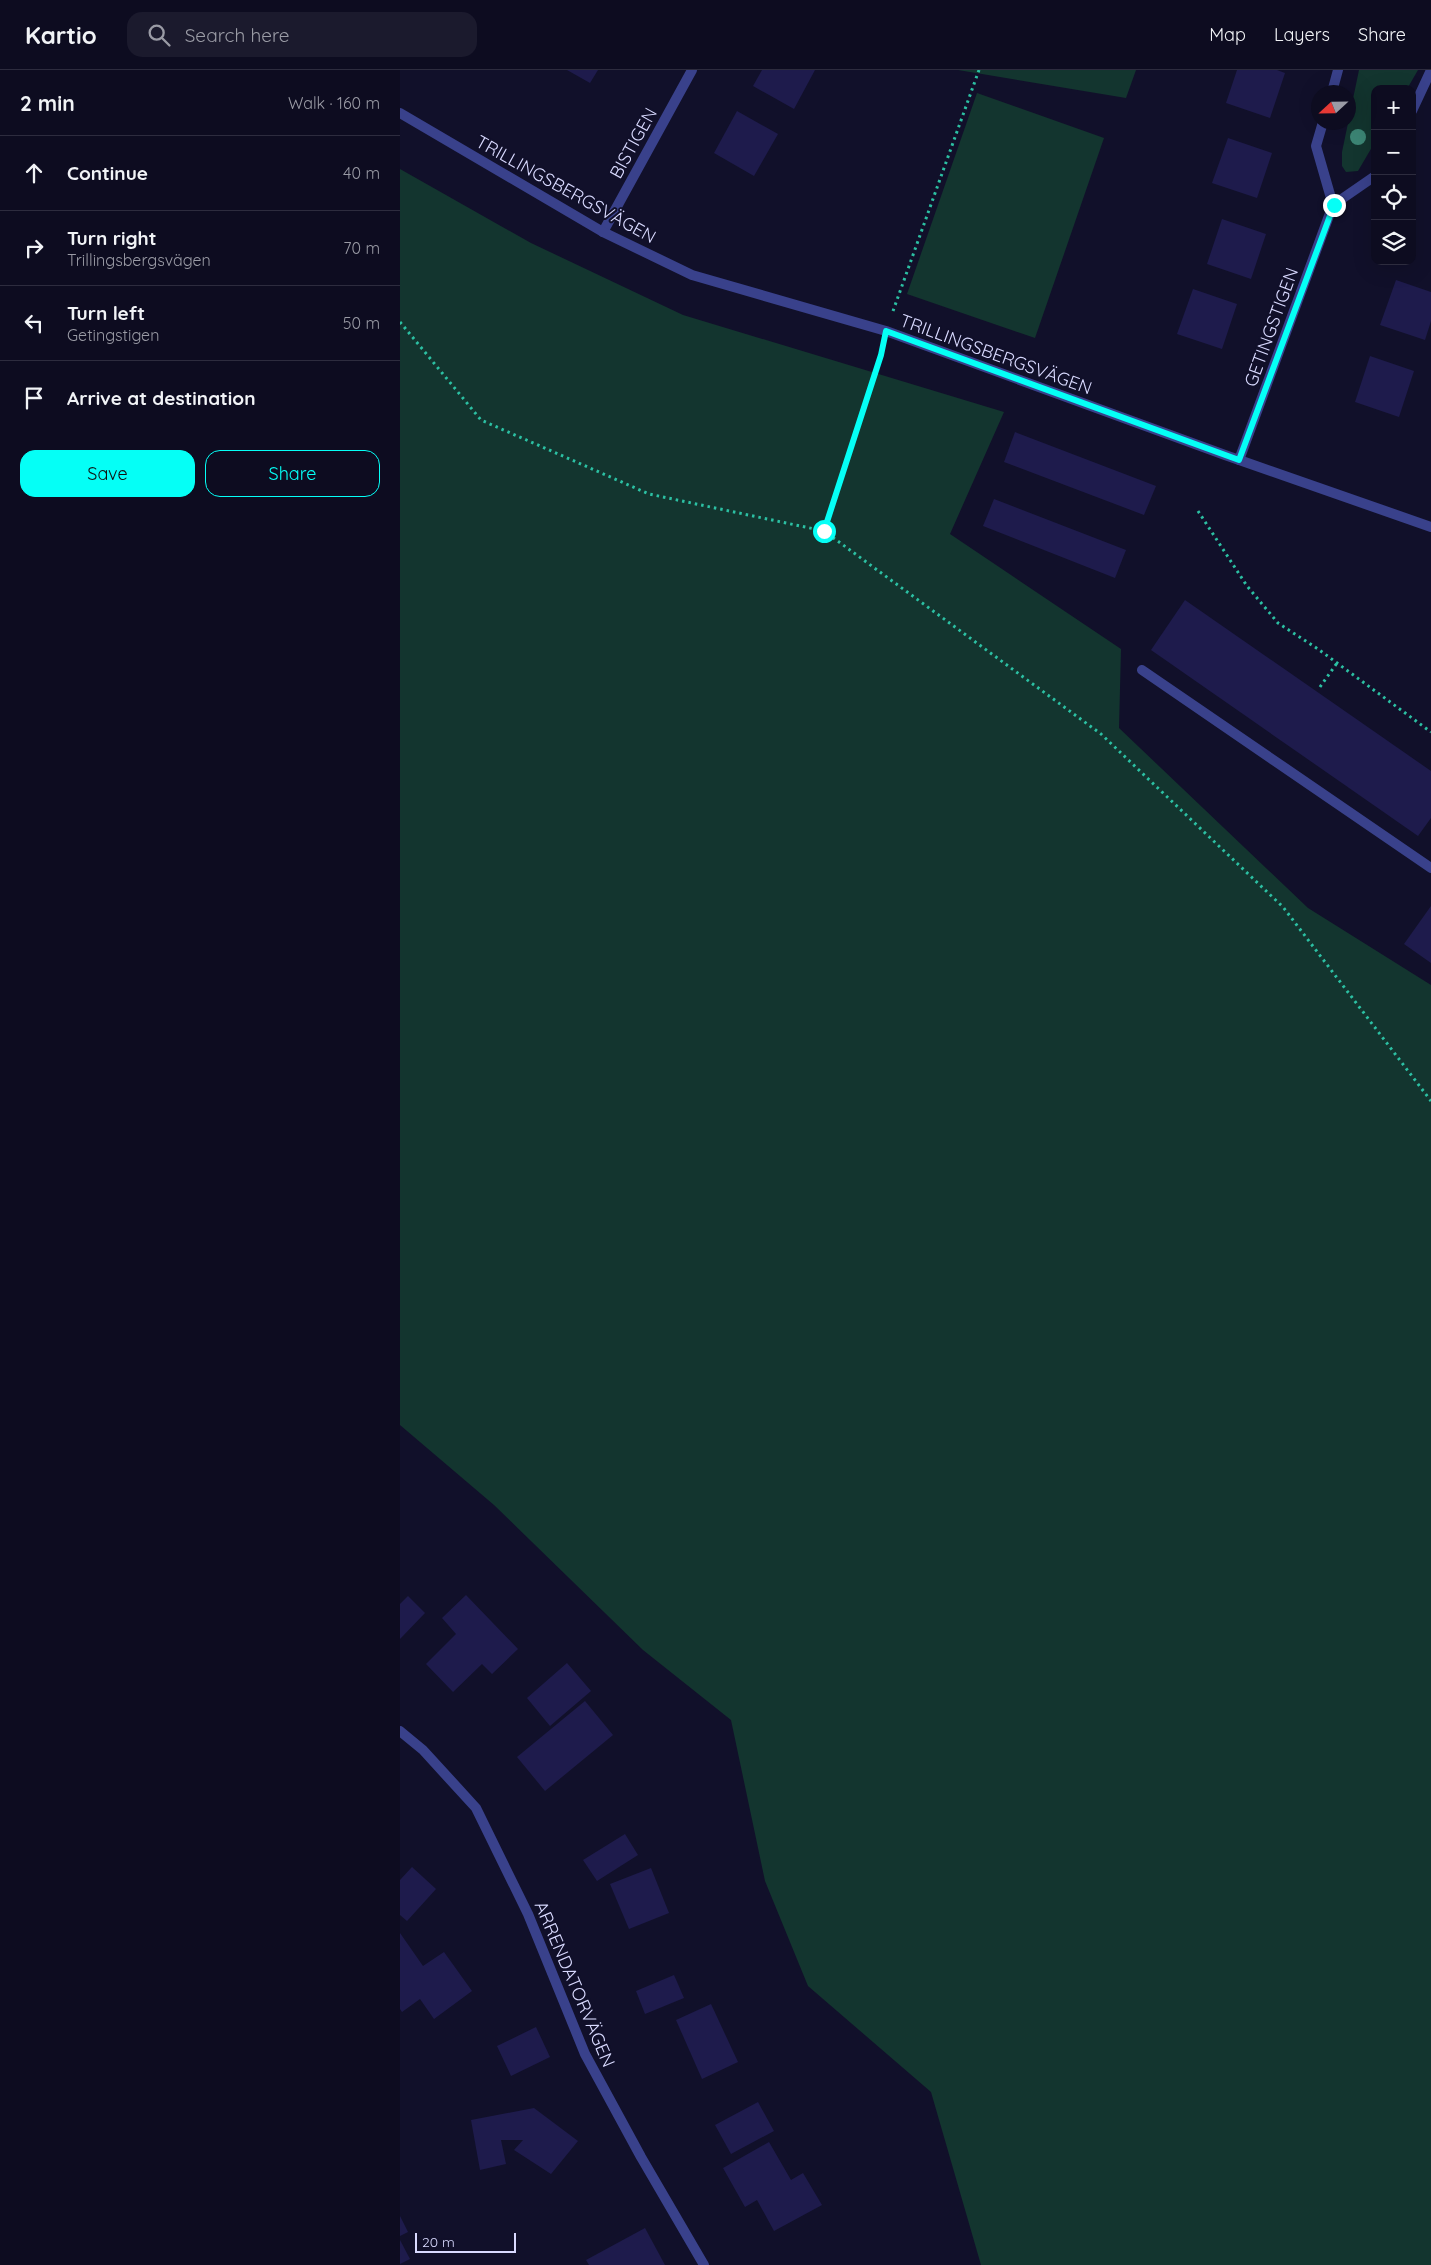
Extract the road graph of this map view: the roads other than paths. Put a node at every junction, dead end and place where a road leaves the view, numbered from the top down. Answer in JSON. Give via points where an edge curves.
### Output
{"nodes":[{"id":1,"x":692,"y":70,"type":"edge"},
{"id":2,"x":1338,"y":70,"type":"edge"},
{"id":3,"x":1431,"y":70,"type":"edge"},
{"id":4,"x":1334,"y":85,"type":"edge"},
{"id":5,"x":1416,"y":102,"type":"edge"},
{"id":6,"x":400,"y":112,"type":"edge"},
{"id":7,"x":1321,"y":130,"type":"edge"},
{"id":8,"x":1371,"y":179,"type":"edge"},
{"id":9,"x":1334,"y":205,"type":"junction"},
{"id":10,"x":603,"y":232,"type":"junction"},
{"id":11,"x":1239,"y":460,"type":"junction"},
{"id":12,"x":1431,"y":527,"type":"edge"},
{"id":13,"x":1142,"y":670,"type":"dead end"},
{"id":14,"x":1431,"y":868,"type":"edge"},
{"id":15,"x":400,"y":1730,"type":"edge"},
{"id":16,"x":704,"y":2265,"type":"edge"}],
"edges":[{"from":1,"to":10,"type":"street","name":"BISTIGEN"},
{"from":2,"to":4,"type":"street"},
{"from":3,"to":5,"type":"street"},
{"from":6,"to":10,"type":"street","name":"TRILLINGSBERGSVÄGEN"},
{"from":7,"to":9,"type":"street","via":[[1316,146]]},
{"from":8,"to":9,"type":"street"},
{"from":9,"to":11,"type":"street","name":"GETINGSTIGEN"},
{"from":10,"to":11,"type":"street","name":"TRILLINGSBERGSVÄGEN","via":[[692,275],[886,331]]},
{"from":11,"to":12,"type":"street","name":"TRILLINGSBERGSVÄGEN"},
{"from":13,"to":14,"type":"street"},
{"from":15,"to":16,"type":"street","name":"ARRENDATORVÄGEN","via":[[423,1750],[476,1808],[528,1914],[585,2054]]}]}
